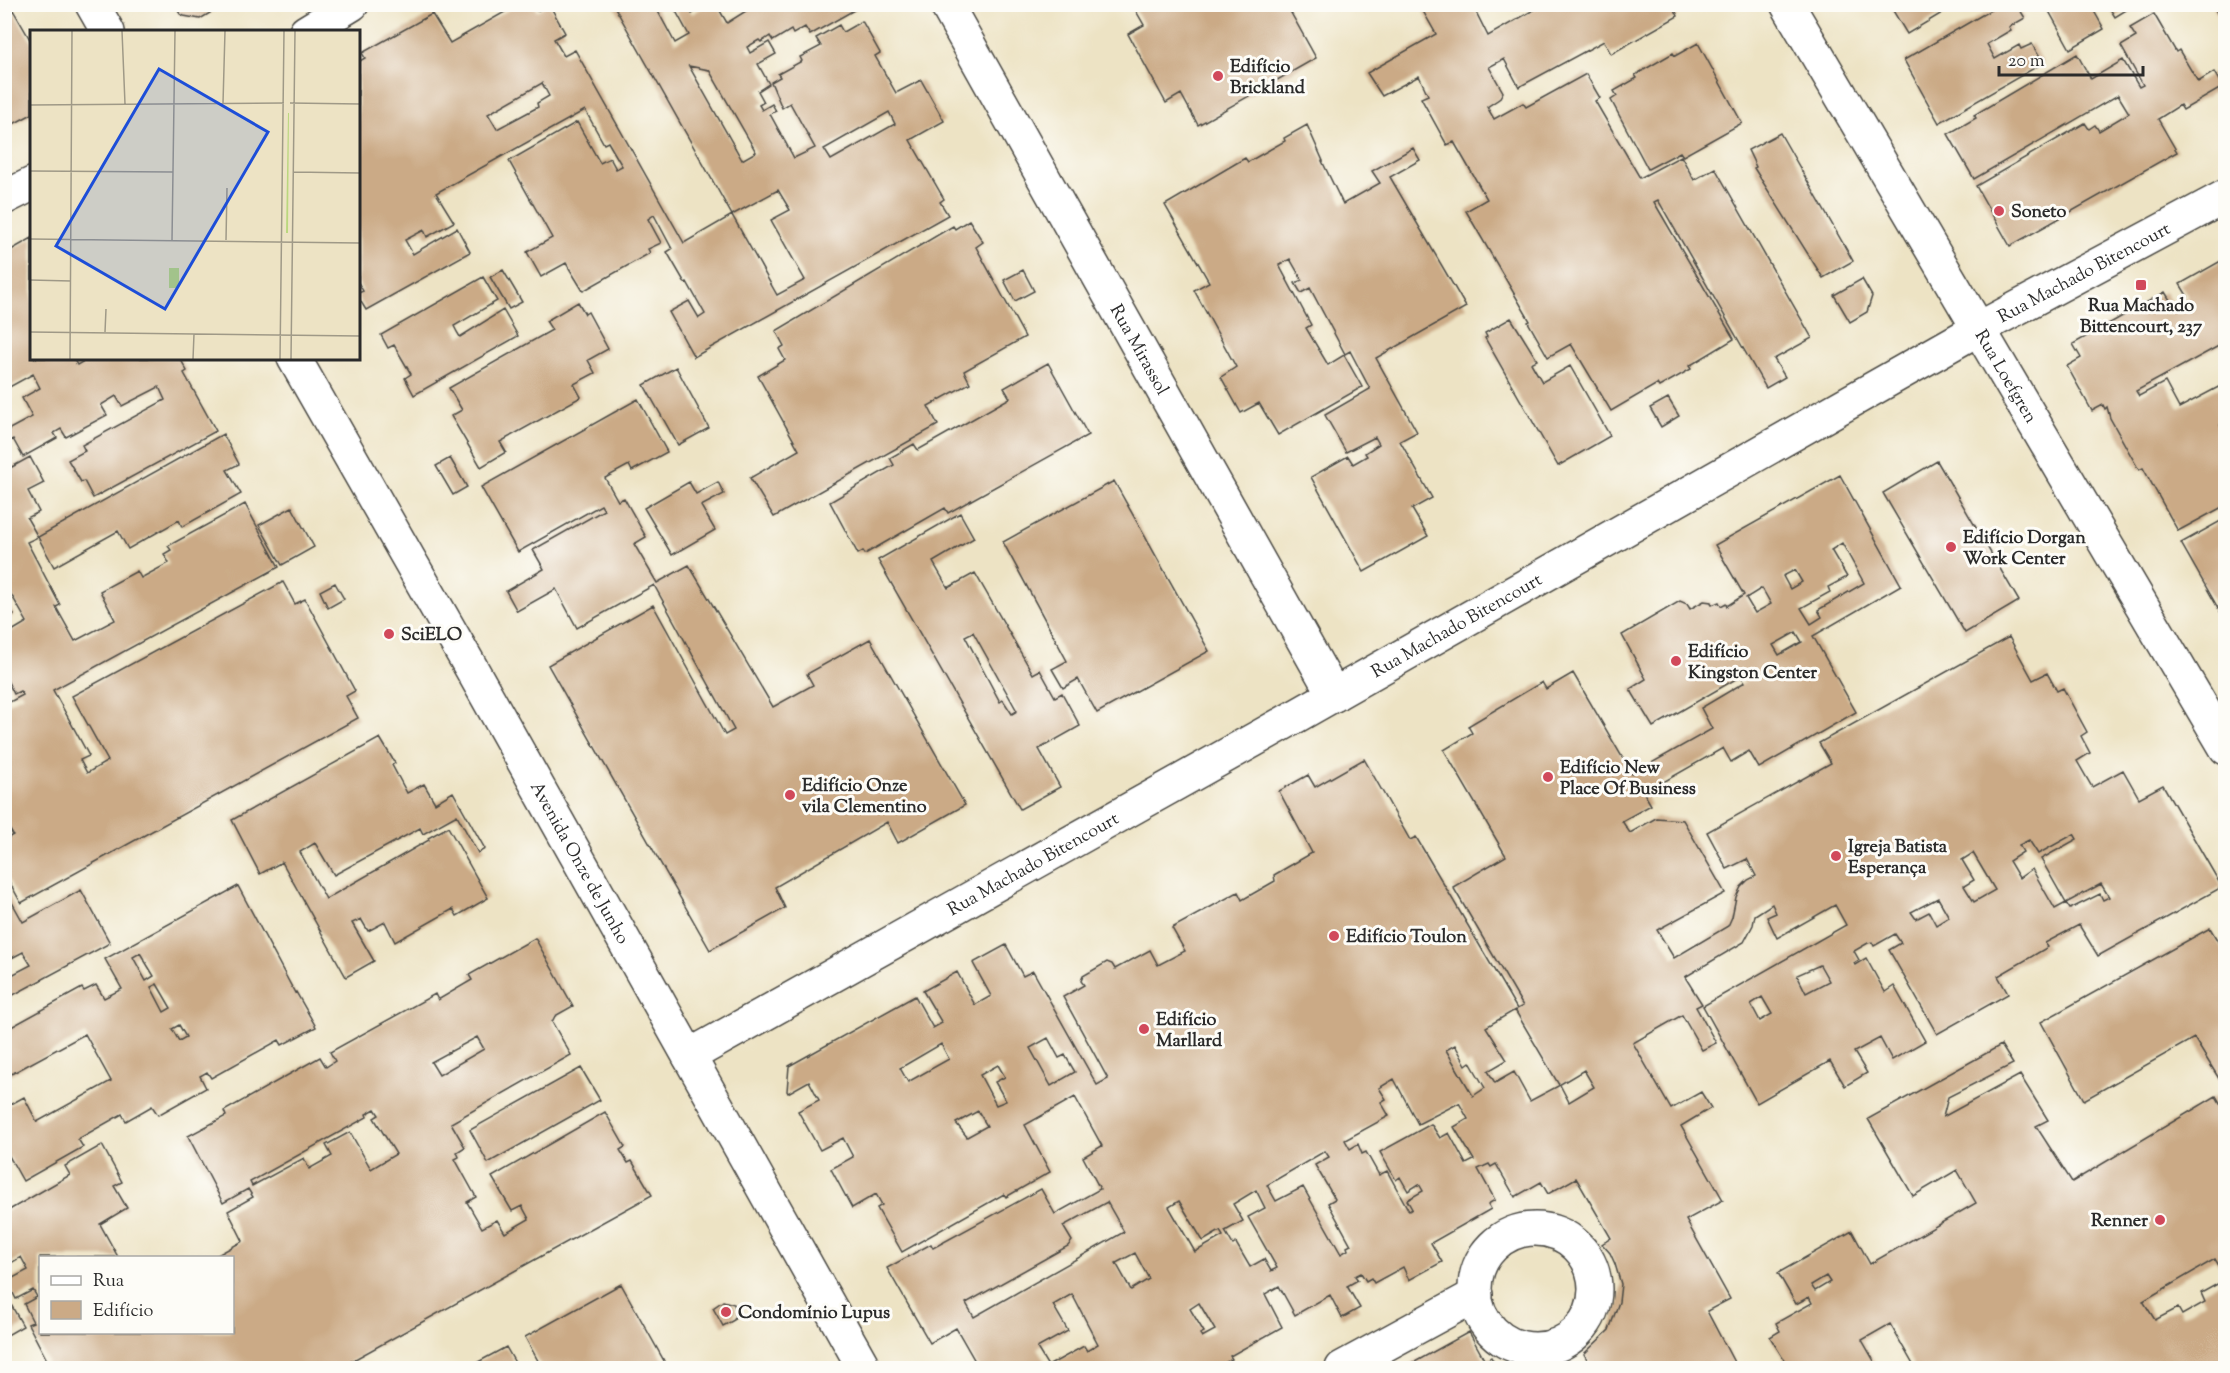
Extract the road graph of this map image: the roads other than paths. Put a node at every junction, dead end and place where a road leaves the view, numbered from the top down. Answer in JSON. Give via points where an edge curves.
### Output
{"nodes":[{"id":1,"x":93,"y":4,"type":"edge"},
{"id":2,"x":352,"y":4,"type":"edge"},
{"id":3,"x":946,"y":4,"type":"edge"},
{"id":4,"x":1787,"y":4,"type":"edge"},
{"id":5,"x":107,"y":30,"type":"edge"},
{"id":6,"x":309,"y":30,"type":"edge"},
{"id":7,"x":30,"y":185,"type":"edge"},
{"id":8,"x":2226,"y":196,"type":"edge"},
{"id":9,"x":4,"y":198,"type":"edge"},
{"id":10,"x":1978,"y":329,"type":"junction"},
{"id":11,"x":295,"y":360,"type":"edge"},
{"id":12,"x":1334,"y":695,"type":"junction"},
{"id":13,"x":2226,"y":748,"type":"edge"},
{"id":14,"x":689,"y":1056,"type":"junction"},
{"id":15,"x":1476,"y":1295,"type":"dead end"},
{"id":16,"x":864,"y":1368,"type":"edge"},
{"id":17,"x":1342,"y":1368,"type":"edge"}],
"edges":[{"from":1,"to":5,"type":"street"},
{"from":2,"to":6,"type":"street"},
{"from":3,"to":12,"type":"street","name":"Rua Mirassol"},
{"from":4,"to":10,"type":"street","name":"Rua Loefgren"},
{"from":7,"to":9,"type":"street"},
{"from":8,"to":10,"type":"street","name":"Rua Machado Bitencourt"},
{"from":10,"to":12,"type":"street","name":"Rua Machado Bitencourt"},
{"from":10,"to":13,"type":"street","name":"Rua Loefgren"},
{"from":11,"to":14,"type":"street","name":"Avenida Onze de Junho"},
{"from":12,"to":14,"type":"street","name":"Rua Machado Bitencourt"},
{"from":14,"to":16,"type":"street","name":"Avenida Onze de Junho"},
{"from":15,"to":17,"type":"street"}]}
